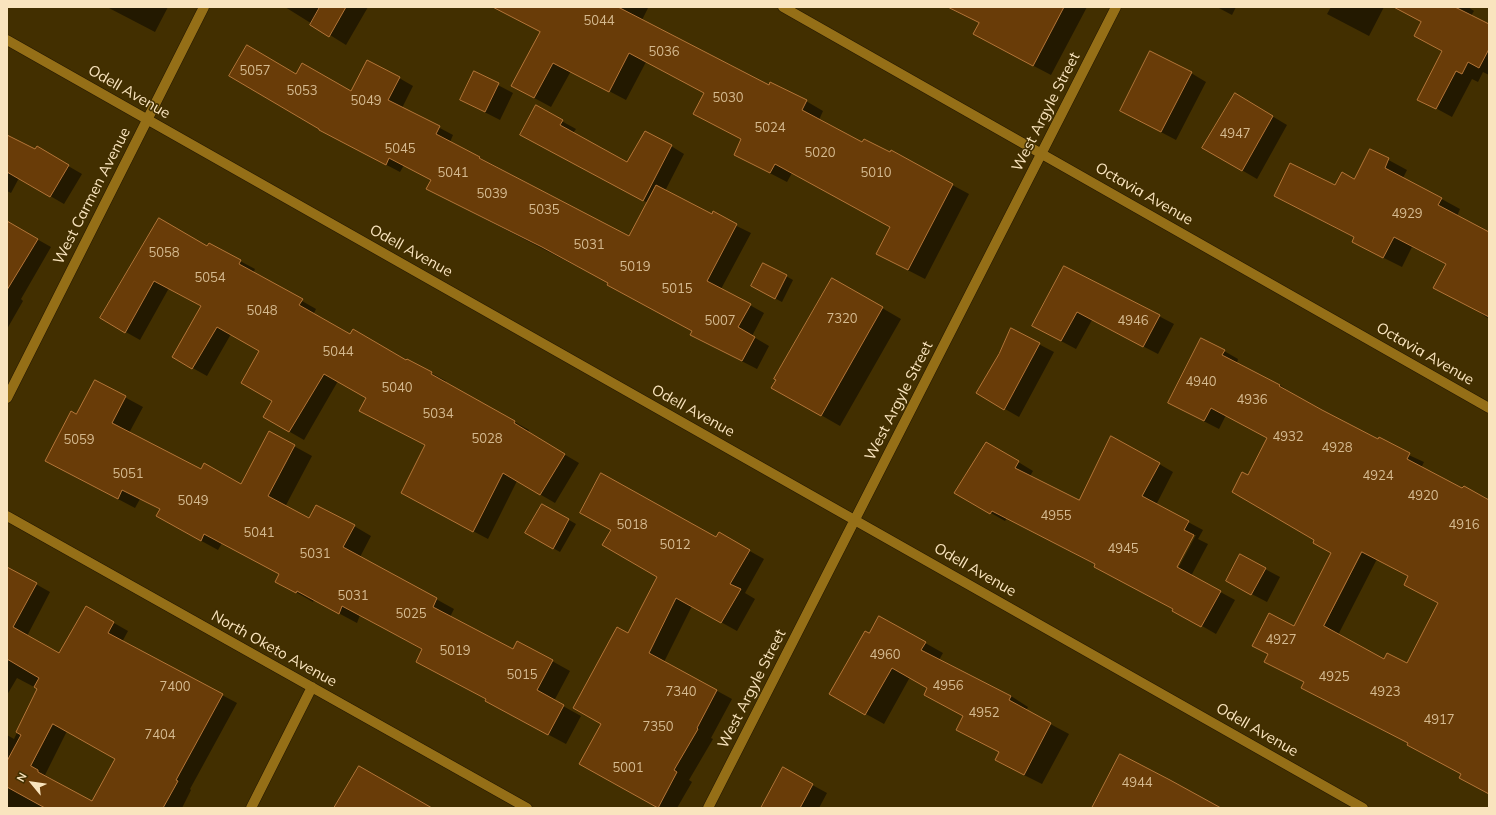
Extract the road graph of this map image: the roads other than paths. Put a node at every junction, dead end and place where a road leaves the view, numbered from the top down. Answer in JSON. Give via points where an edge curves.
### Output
{"nodes":[{"id":1,"x":204,"y":7,"type":"edge"},
{"id":2,"x":783,"y":7,"type":"edge"},
{"id":3,"x":1116,"y":7,"type":"edge"},
{"id":4,"x":7,"y":40,"type":"edge"},
{"id":5,"x":147,"y":120,"type":"junction"},
{"id":6,"x":1042,"y":153,"type":"junction"},
{"id":7,"x":7,"y":398,"type":"edge"},
{"id":8,"x":1489,"y":408,"type":"edge"},
{"id":9,"x":7,"y":516,"type":"edge"},
{"id":10,"x":856,"y":520,"type":"junction"},
{"id":11,"x":312,"y":688,"type":"junction"},
{"id":12,"x":251,"y":808,"type":"edge"},
{"id":13,"x":527,"y":808,"type":"edge"},
{"id":14,"x":708,"y":808,"type":"edge"},
{"id":15,"x":1363,"y":808,"type":"edge"}],
"edges":[{"from":1,"to":5,"type":"street","name":"West Carmen Avenue"},
{"from":2,"to":6,"type":"street","name":"Octavia Avenue"},
{"from":3,"to":6,"type":"street","name":"West Argyle Street"},
{"from":4,"to":5,"type":"street","name":"Odell Avenue"},
{"from":5,"to":7,"type":"street","name":"West Carmen Avenue"},
{"from":5,"to":10,"type":"street","name":"Odell Avenue"},
{"from":6,"to":8,"type":"street","name":"Octavia Avenue"},
{"from":6,"to":10,"type":"street","name":"West Argyle Street"},
{"from":9,"to":11,"type":"street","name":"North Oketo Avenue"},
{"from":10,"to":14,"type":"street","name":"West Argyle Street"},
{"from":10,"to":15,"type":"street","name":"Odell Avenue"},
{"from":11,"to":12,"type":"street"},
{"from":11,"to":13,"type":"street","name":"North Oketo Avenue"}]}
